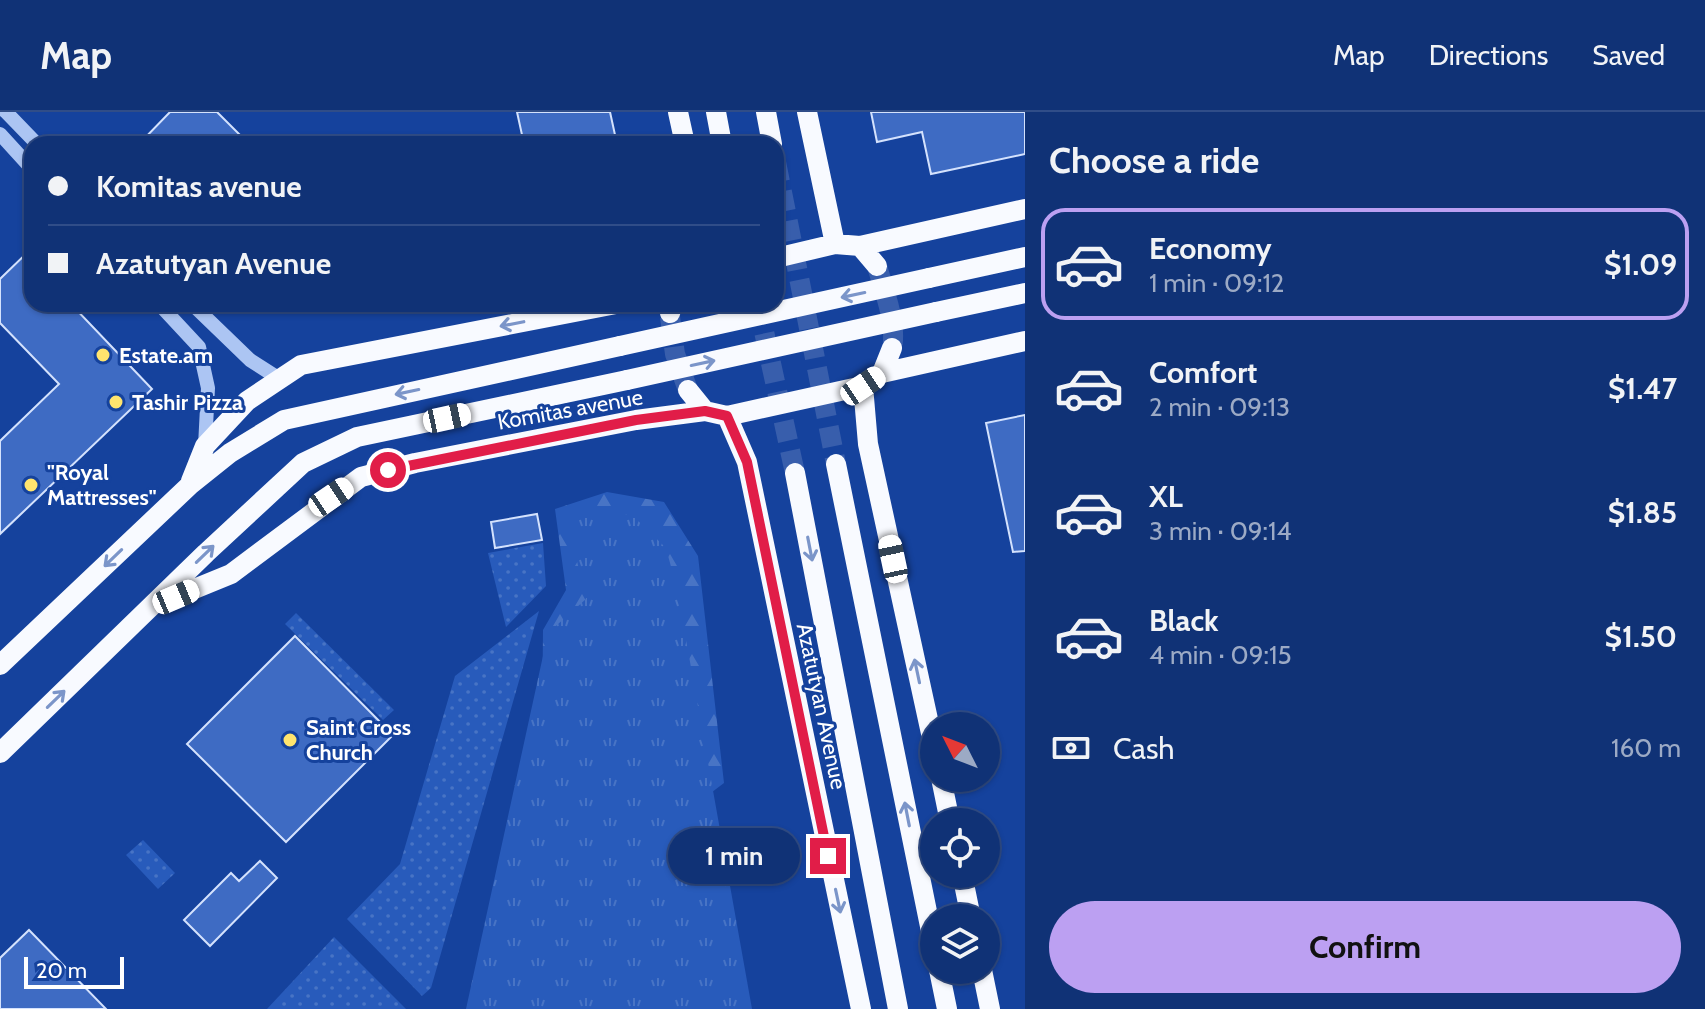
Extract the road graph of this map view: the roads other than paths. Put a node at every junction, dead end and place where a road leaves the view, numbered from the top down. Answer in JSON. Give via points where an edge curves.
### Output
{"nodes":[{"id":1,"x":6,"y":112,"type":"edge"},
{"id":2,"x":678,"y":112,"type":"edge"},
{"id":3,"x":716,"y":112,"type":"edge"},
{"id":4,"x":766,"y":112,"type":"edge"},
{"id":5,"x":807,"y":112,"type":"edge"},
{"id":6,"x":0,"y":134,"type":"edge"},
{"id":7,"x":29,"y":136,"type":"edge"},
{"id":8,"x":683,"y":136,"type":"edge"},
{"id":9,"x":720,"y":136,"type":"edge"},
{"id":10,"x":770,"y":136,"type":"edge"},
{"id":11,"x":24,"y":160,"type":"edge"},
{"id":12,"x":1025,"y":209,"type":"edge"},
{"id":13,"x":835,"y":244,"type":"junction"},
{"id":14,"x":860,"y":246,"type":"junction"},
{"id":15,"x":784,"y":256,"type":"edge"},
{"id":16,"x":1025,"y":257,"type":"edge"},
{"id":17,"x":877,"y":266,"type":"tunnel mouth"},
{"id":18,"x":1025,"y":293,"type":"edge"},
{"id":19,"x":784,"y":310,"type":"edge"},
{"id":20,"x":166,"y":312,"type":"edge"},
{"id":21,"x":200,"y":312,"type":"edge"},
{"id":22,"x":575,"y":312,"type":"edge"},
{"id":23,"x":774,"y":312,"type":"edge"},
{"id":24,"x":1025,"y":341,"type":"edge"},
{"id":25,"x":892,"y":348,"type":"tunnel mouth"},
{"id":26,"x":882,"y":373,"type":"junction"},
{"id":27,"x":278,"y":378,"type":"junction"},
{"id":28,"x":863,"y":386,"type":"junction"},
{"id":29,"x":688,"y":390,"type":"tunnel mouth"},
{"id":30,"x":705,"y":411,"type":"junction"},
{"id":31,"x":727,"y":416,"type":"junction"},
{"id":32,"x":205,"y":446,"type":"junction"},
{"id":33,"x":836,"y":464,"type":"tunnel mouth"},
{"id":34,"x":795,"y":473,"type":"tunnel mouth"},
{"id":35,"x":190,"y":485,"type":"junction"},
{"id":36,"x":149,"y":608,"type":"junction"},
{"id":37,"x":0,"y":665,"type":"edge"},
{"id":38,"x":926,"y":712,"type":"edge"},
{"id":39,"x":0,"y":753,"type":"edge"},
{"id":40,"x":925,"y":904,"type":"edge"},
{"id":41,"x":942,"y":984,"type":"edge"},
{"id":42,"x":985,"y":984,"type":"edge"},
{"id":43,"x":861,"y":1009,"type":"edge"},
{"id":44,"x":898,"y":1009,"type":"edge"},
{"id":45,"x":947,"y":1009,"type":"edge"},
{"id":46,"x":990,"y":1009,"type":"edge"}],
"edges":[{"from":1,"to":7,"type":"street"},
{"from":2,"to":8,"type":"main road"},
{"from":3,"to":9,"type":"main road"},
{"from":4,"to":10,"type":"main road"},
{"from":5,"to":13,"type":"main road"},
{"from":6,"to":11,"type":"street"},
{"from":12,"to":14,"type":"main road"},
{"from":13,"to":14,"type":"main road"},
{"from":13,"to":15,"type":"main road"},
{"from":14,"to":17,"type":"main road"},
{"from":16,"to":19,"type":"main road","one_way":true,"bridge":true},
{"from":36,"to":18,"type":"main road","name":"Komitas avenue","one_way":true,"bridge":true,"via":[[303,463],[357,437]]},
{"from":20,"to":32,"type":"street","via":[[199,347],[208,388]]},
{"from":21,"to":27,"type":"street","via":[[250,360]]},
{"from":22,"to":27,"type":"main road","one_way":true,"via":[[301,365]]},
{"from":23,"to":35,"type":"main road","one_way":true,"bridge":true,"via":[[284,420]]},
{"from":24,"to":26,"type":"main road"},
{"from":25,"to":26,"type":"main road"},
{"from":26,"to":28,"type":"main road"},
{"from":27,"to":32,"type":"main road","via":[[247,401]]},
{"from":28,"to":31,"type":"main road"},
{"from":38,"to":28,"type":"main road","one_way":true,"via":[[868,444]]},
{"from":29,"to":30,"type":"main road"},
{"from":30,"to":31,"type":"main road"},
{"from":30,"to":36,"type":"main road","name":"Komitas avenue","via":[[361,477],[231,574]]},
{"from":31,"to":43,"type":"main road","name":"Azatutyan Avenue","one_way":true,"via":[[747,462]]},
{"from":32,"to":35,"type":"main road"},
{"from":40,"to":33,"type":"main road","one_way":true},
{"from":34,"to":44,"type":"main road","name":"Azatutyan Avenue","one_way":true},
{"from":35,"to":37,"type":"main road","one_way":true},
{"from":39,"to":36,"type":"main road","name":"Komitas avenue","one_way":true},
{"from":41,"to":45,"type":"main road"},
{"from":42,"to":46,"type":"main road"}]}
